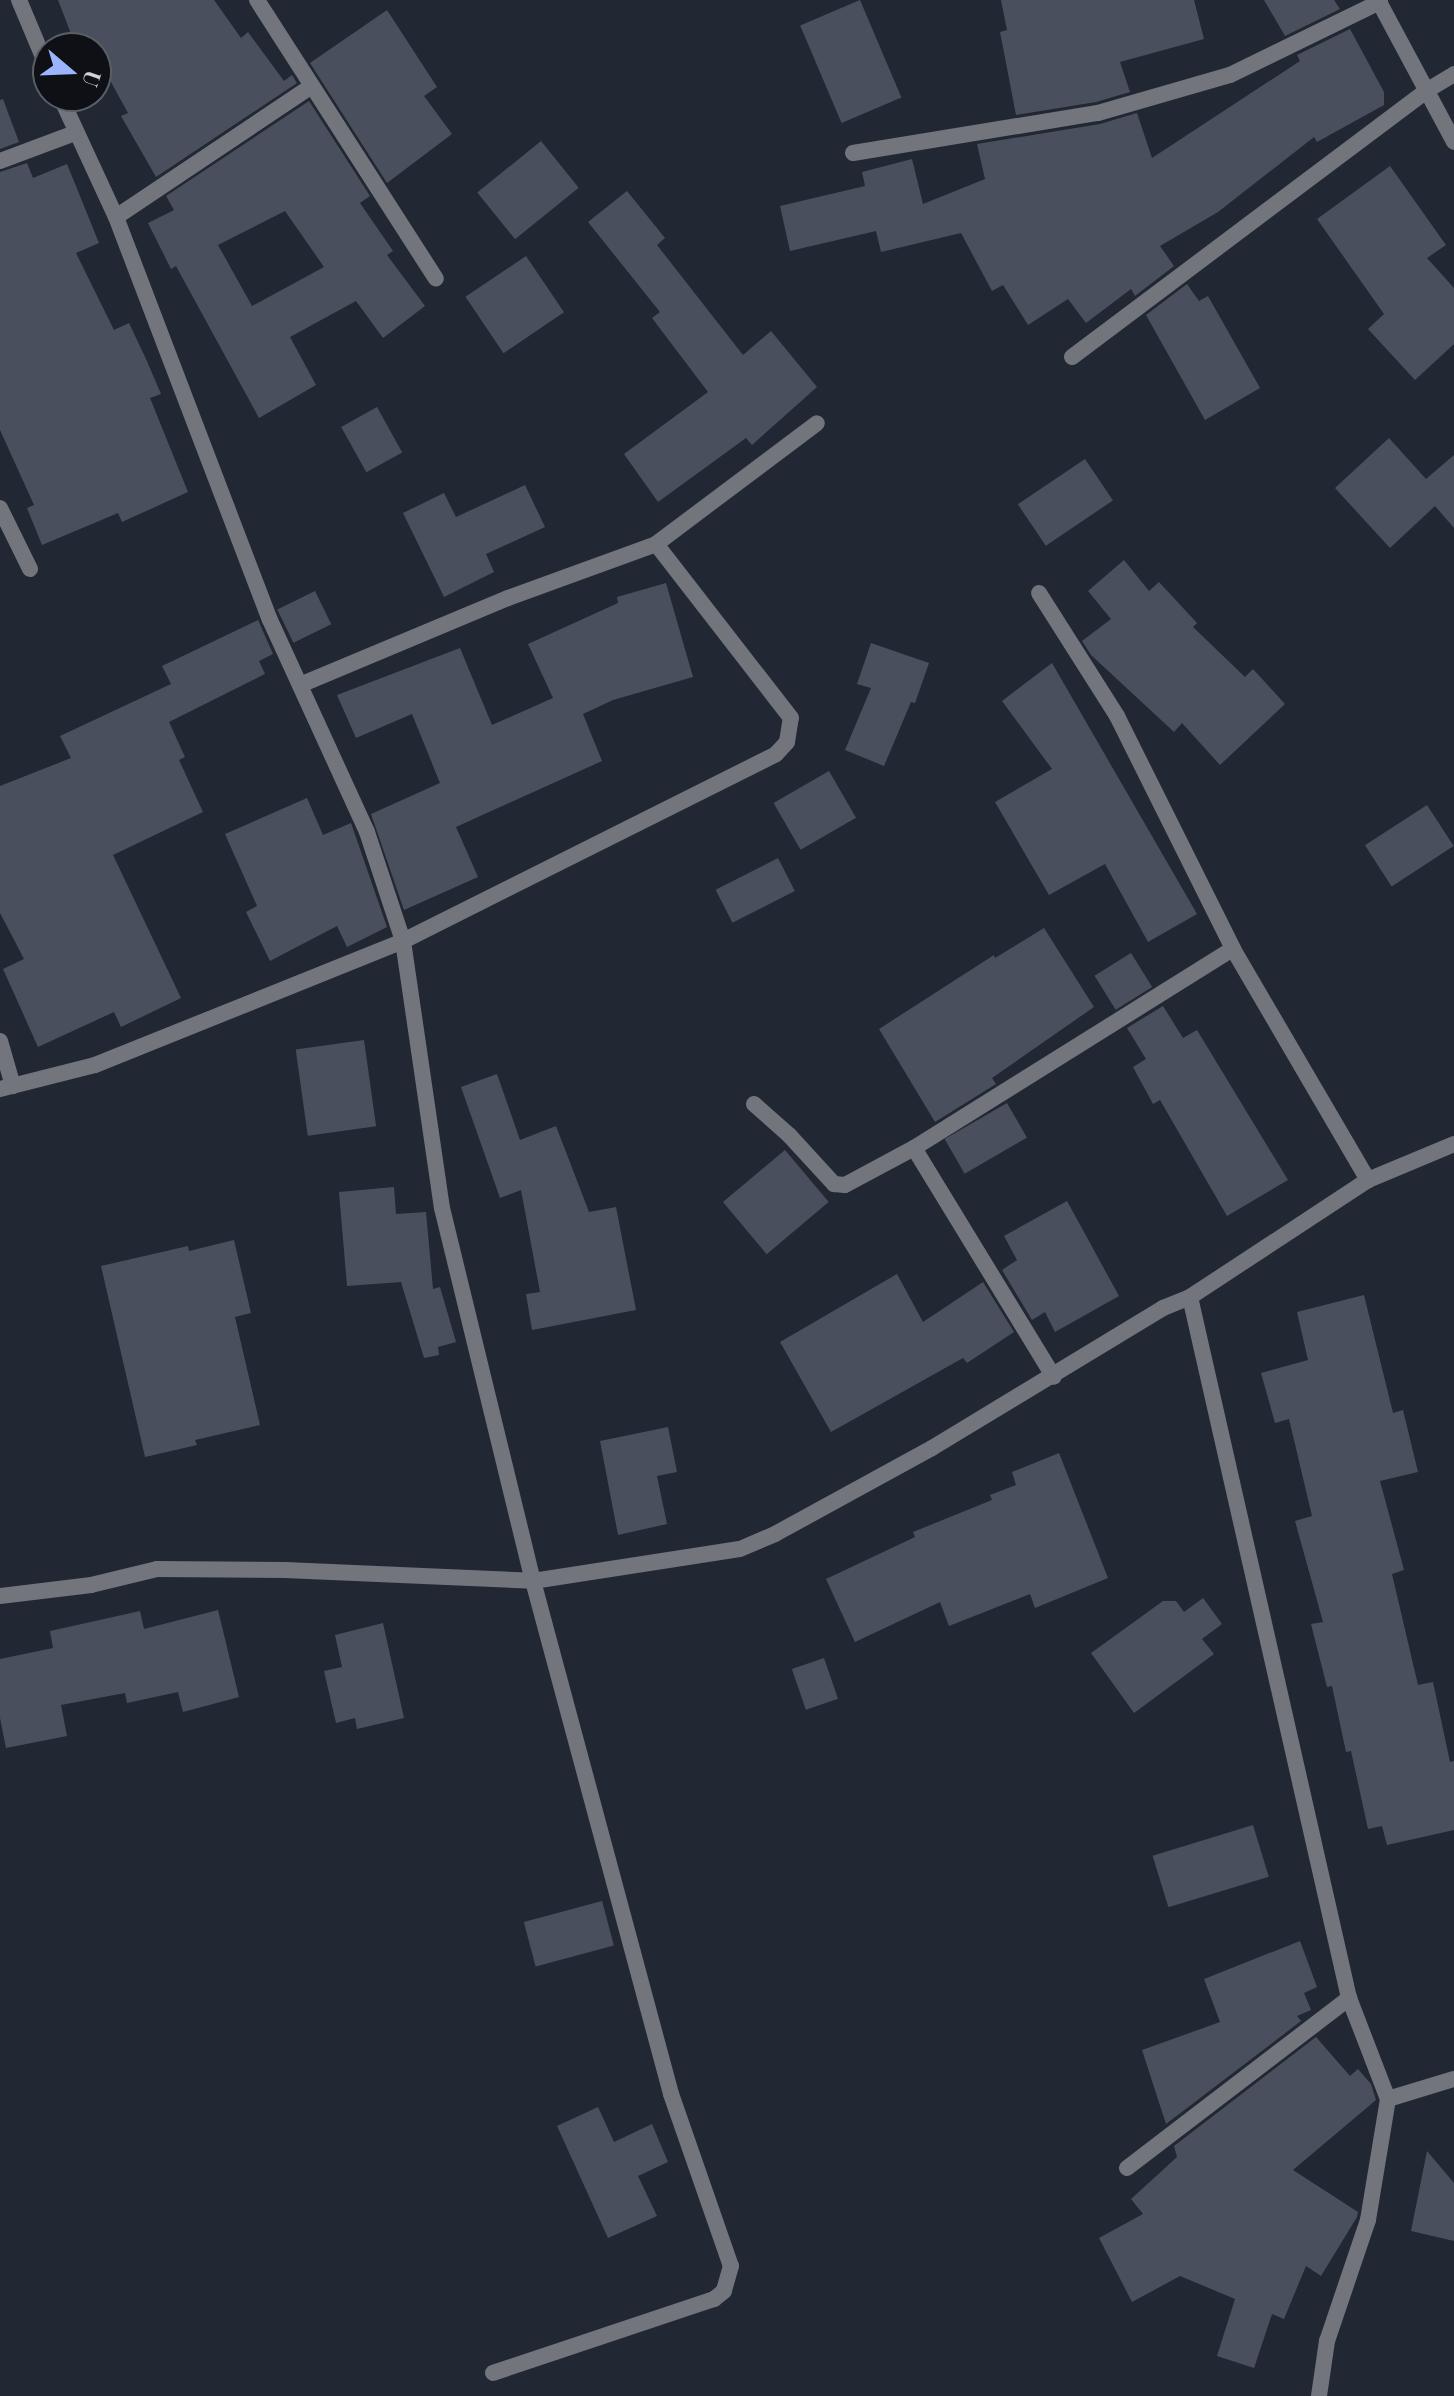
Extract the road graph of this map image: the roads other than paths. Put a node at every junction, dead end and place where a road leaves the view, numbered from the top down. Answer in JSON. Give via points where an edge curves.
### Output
{"nodes":[{"id":1,"x":19,"y":0,"type":"edge"},
{"id":2,"x":257,"y":0,"type":"edge"},
{"id":3,"x":1379,"y":1,"type":"edge"},
{"id":4,"x":32,"y":32,"type":"edge"},
{"id":5,"x":1454,"y":74,"type":"edge"},
{"id":6,"x":310,"y":87,"type":"junction"},
{"id":7,"x":1426,"y":91,"type":"junction"},
{"id":8,"x":66,"y":112,"type":"edge"},
{"id":9,"x":75,"y":133,"type":"junction"},
{"id":10,"x":1454,"y":142,"type":"edge"},
{"id":11,"x":853,"y":153,"type":"dead end"},
{"id":12,"x":0,"y":161,"type":"edge"},
{"id":13,"x":116,"y":217,"type":"junction"},
{"id":14,"x":436,"y":279,"type":"dead end"},
{"id":15,"x":1072,"y":357,"type":"dead end"},
{"id":16,"x":817,"y":423,"type":"dead end"},
{"id":17,"x":0,"y":508,"type":"edge"},
{"id":18,"x":656,"y":544,"type":"junction"},
{"id":19,"x":30,"y":569,"type":"dead end"},
{"id":20,"x":1039,"y":593,"type":"dead end"},
{"id":21,"x":300,"y":685,"type":"junction"},
{"id":22,"x":403,"y":941,"type":"junction"},
{"id":23,"x":1233,"y":949,"type":"junction"},
{"id":24,"x":0,"y":1041,"type":"edge"},
{"id":25,"x":7,"y":1088,"type":"edge"},
{"id":26,"x":754,"y":1104,"type":"dead end"},
{"id":27,"x":1454,"y":1144,"type":"edge"},
{"id":28,"x":914,"y":1148,"type":"junction"},
{"id":29,"x":1368,"y":1180,"type":"junction"},
{"id":30,"x":1190,"y":1297,"type":"junction"},
{"id":31,"x":1054,"y":1377,"type":"junction"},
{"id":32,"x":533,"y":1581,"type":"junction"},
{"id":33,"x":0,"y":1596,"type":"edge"},
{"id":34,"x":1349,"y":1998,"type":"junction"},
{"id":35,"x":1454,"y":2079,"type":"edge"},
{"id":36,"x":1388,"y":2099,"type":"junction"},
{"id":37,"x":1127,"y":2168,"type":"dead end"},
{"id":38,"x":493,"y":2373,"type":"dead end"},
{"id":39,"x":1319,"y":2396,"type":"edge"}],
"edges":[{"from":1,"to":4,"type":"street"},
{"from":2,"to":6,"type":"street"},
{"from":3,"to":7,"type":"street"},
{"from":3,"to":11,"type":"street","via":[[1230,75],[1201,84],[1098,113]]},
{"from":5,"to":7,"type":"street"},
{"from":6,"to":13,"type":"street"},
{"from":6,"to":14,"type":"street"},
{"from":7,"to":10,"type":"street"},
{"from":7,"to":15,"type":"street"},
{"from":8,"to":9,"type":"street"},
{"from":9,"to":12,"type":"street"},
{"from":9,"to":13,"type":"street"},
{"from":13,"to":21,"type":"street","via":[[270,620]]},
{"from":16,"to":18,"type":"street"},
{"from":17,"to":19,"type":"street"},
{"from":18,"to":21,"type":"street","via":[[508,598]]},
{"from":18,"to":22,"type":"street","via":[[791,718],[787,742],[776,754]]},
{"from":20,"to":23,"type":"street","via":[[1117,716]]},
{"from":21,"to":22,"type":"street","via":[[367,832]]},
{"from":22,"to":25,"type":"street","via":[[95,1065]]},
{"from":22,"to":32,"type":"street","via":[[442,1208]]},
{"from":23,"to":28,"type":"street"},
{"from":23,"to":29,"type":"street"},
{"from":24,"to":25,"type":"street"},
{"from":26,"to":28,"type":"street","via":[[838,1186]]},
{"from":27,"to":29,"type":"street"},
{"from":28,"to":31,"type":"street"},
{"from":29,"to":30,"type":"street"},
{"from":30,"to":31,"type":"street","via":[[1163,1308]]},
{"from":30,"to":34,"type":"street"},
{"from":31,"to":32,"type":"street","via":[[740,1549]]},
{"from":32,"to":33,"type":"street","via":[[157,1569],[91,1585]]},
{"from":32,"to":38,"type":"street","via":[[671,2094],[731,2266],[724,2291],[714,2299]]},
{"from":34,"to":36,"type":"street"},
{"from":34,"to":37,"type":"street"},
{"from":35,"to":36,"type":"street"},
{"from":36,"to":39,"type":"street","via":[[1368,2220],[1327,2341]]}]}
